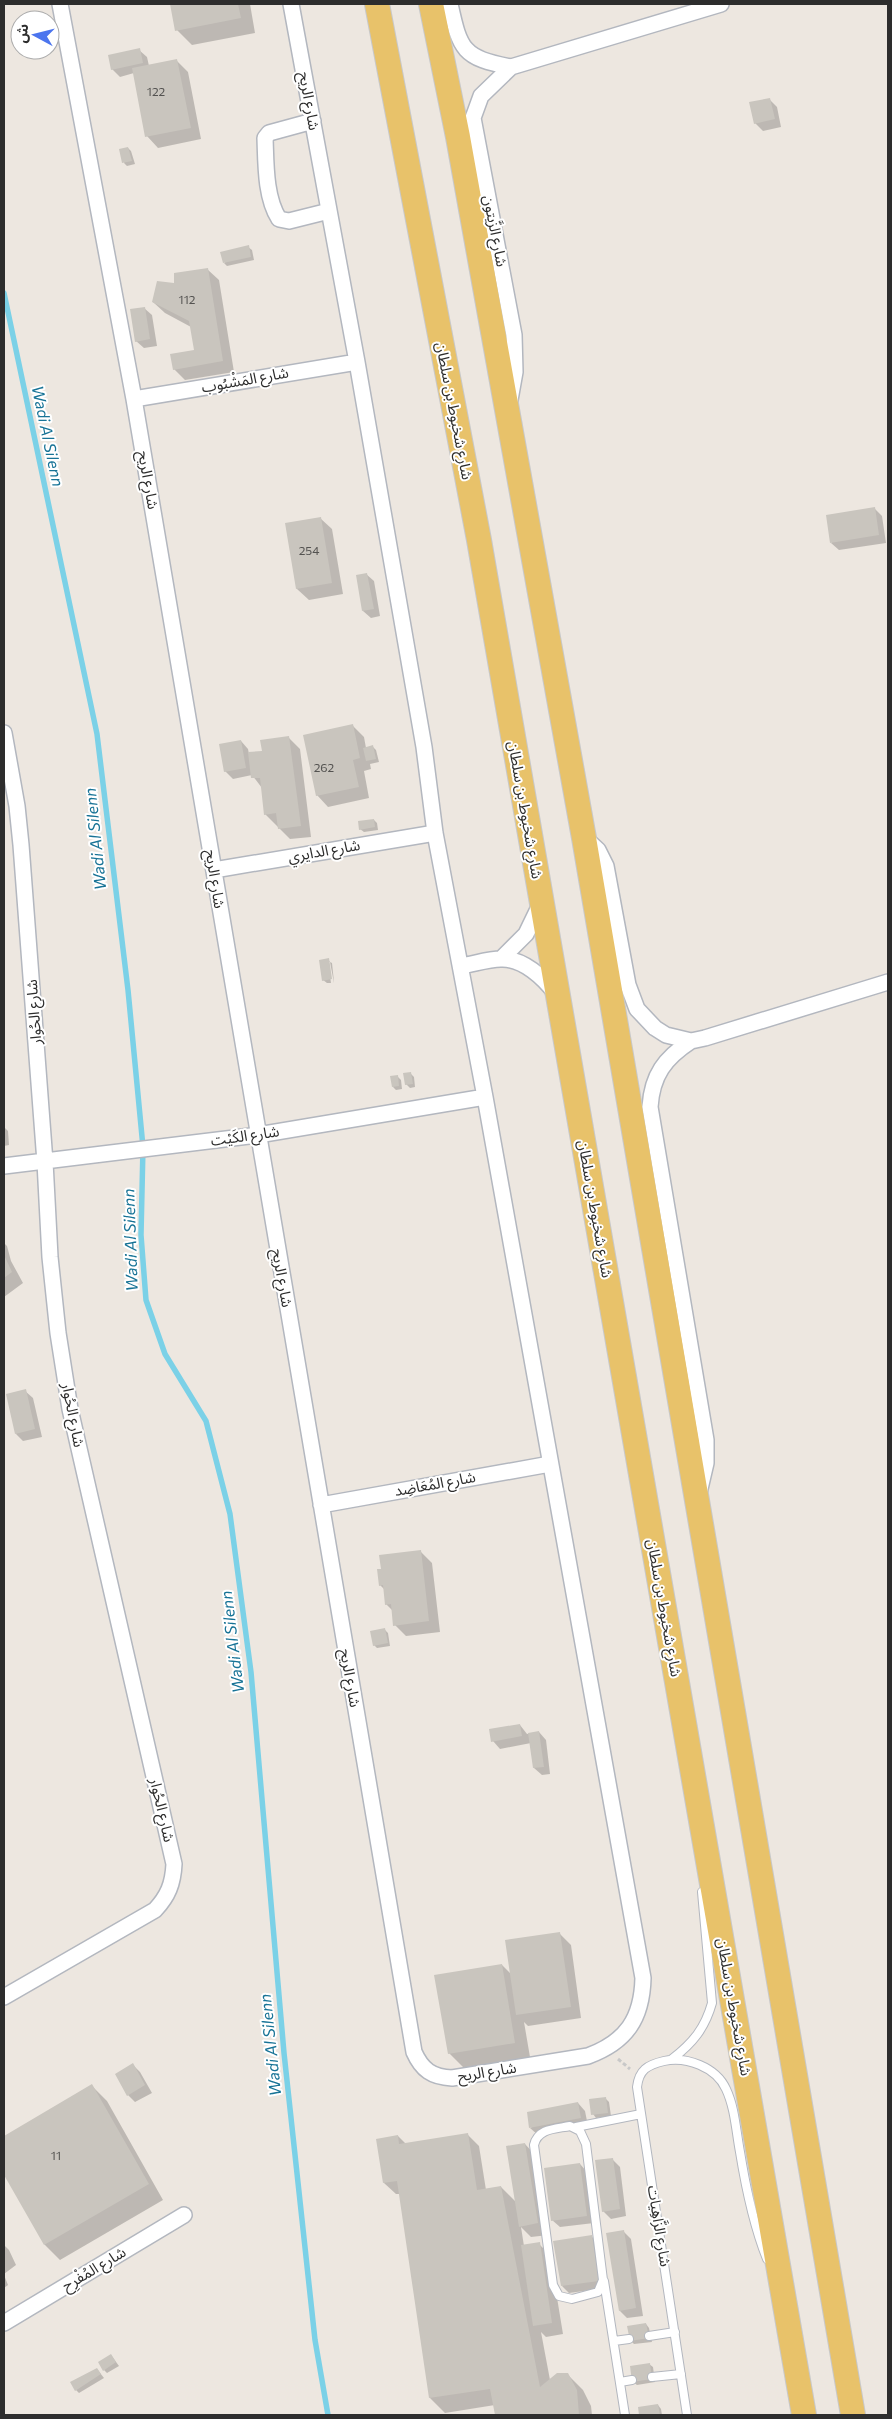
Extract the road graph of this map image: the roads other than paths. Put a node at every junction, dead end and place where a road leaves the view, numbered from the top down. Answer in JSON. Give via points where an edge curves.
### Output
{"nodes":[{"id":1,"x":60,"y":4,"type":"edge"},
{"id":2,"x":291,"y":4,"type":"edge"},
{"id":3,"x":377,"y":4,"type":"edge"},
{"id":4,"x":431,"y":4,"type":"edge"},
{"id":5,"x":450,"y":4,"type":"edge"},
{"id":6,"x":721,"y":4,"type":"edge"},
{"id":7,"x":511,"y":67,"type":"junction"},
{"id":8,"x":313,"y":120,"type":"junction"},
{"id":9,"x":329,"y":211,"type":"junction"},
{"id":10,"x":357,"y":362,"type":"junction"},
{"id":11,"x":134,"y":399,"type":"junction"},
{"id":12,"x":508,"y":409,"type":"junction"},
{"id":13,"x":4,"y":732,"type":"edge"},
{"id":14,"x":8,"y":769,"type":"edge"},
{"id":15,"x":435,"y":833,"type":"junction"},
{"id":16,"x":584,"y":838,"type":"junction"},
{"id":17,"x":214,"y":870,"type":"junction"},
{"id":18,"x":541,"y":902,"type":"junction"},
{"id":19,"x":502,"y":958,"type":"junction"},
{"id":20,"x":461,"y":966,"type":"junction"},
{"id":21,"x":888,"y":982,"type":"edge"},
{"id":22,"x":558,"y":996,"type":"junction"},
{"id":23,"x":691,"y":1041,"type":"junction"},
{"id":24,"x":485,"y":1097,"type":"junction"},
{"id":25,"x":258,"y":1135,"type":"junction"},
{"id":26,"x":45,"y":1162,"type":"junction"},
{"id":27,"x":4,"y":1166,"type":"edge"},
{"id":28,"x":550,"y":1464,"type":"junction"},
{"id":29,"x":698,"y":1495,"type":"junction"},
{"id":30,"x":321,"y":1505,"type":"junction"},
{"id":31,"x":704,"y":1834,"type":"junction"},
{"id":32,"x":4,"y":1997,"type":"edge"},
{"id":33,"x":672,"y":2059,"type":"junction"},
{"id":34,"x":641,"y":2114,"type":"junction"},
{"id":35,"x":576,"y":2127,"type":"junction"},
{"id":36,"x":184,"y":2215,"type":"dead end"},
{"id":37,"x":602,"y":2272,"type":"junction"},
{"id":38,"x":782,"y":2287,"type":"junction"},
{"id":39,"x":4,"y":2322,"type":"edge"},
{"id":40,"x":675,"y":2332,"type":"junction"},
{"id":41,"x":649,"y":2336,"type":"dead end"},
{"id":42,"x":629,"y":2338,"type":"dead end"},
{"id":43,"x":614,"y":2340,"type":"junction"},
{"id":44,"x":843,"y":2347,"type":"junction"},
{"id":45,"x":681,"y":2374,"type":"junction"},
{"id":46,"x":652,"y":2377,"type":"dead end"},
{"id":47,"x":632,"y":2380,"type":"dead end"},
{"id":48,"x":620,"y":2382,"type":"junction"},
{"id":49,"x":625,"y":2415,"type":"edge"},
{"id":50,"x":687,"y":2415,"type":"edge"},
{"id":51,"x":804,"y":2415,"type":"edge"},
{"id":52,"x":853,"y":2415,"type":"edge"},
{"id":53,"x":863,"y":2415,"type":"edge"}],
"edges":[{"from":1,"to":11,"type":"street","name":"شارع الريح"},
{"from":2,"to":8,"type":"street","name":"شارع الريح"},
{"from":3,"to":18,"type":"main road","name":"شارع شخبوط بن سلطان","via":[[477,530]]},
{"from":4,"to":12,"type":"main road"},
{"from":5,"to":7,"type":"street","name":"شارع الزَّيتون","via":[[466,50],[485,62]]},
{"from":6,"to":7,"type":"street","name":"شارع الزَّيتون"},
{"from":7,"to":12,"type":"street","name":"شارع الزَّيتون","via":[[481,96],[474,118],[514,335],[515,372]]},
{"from":8,"to":9,"type":"street","name":"شارع الريح"},
{"from":8,"to":9,"type":"street","via":[[269,133],[265,138],[266,168],[274,212],[279,219],[289,221]]},
{"from":9,"to":10,"type":"street","name":"شارع الريح"},
{"from":10,"to":11,"type":"street","name":"شارع المَشْبُوب"},
{"from":10,"to":15,"type":"street","name":"شارع الريح","via":[[424,747]]},
{"from":11,"to":17,"type":"street","name":"شارع الريح"},
{"from":12,"to":16,"type":"main road"},
{"from":13,"to":14,"type":"street","name":"شارع الحُوار"},
{"from":14,"to":26,"type":"street","name":"شارع الحُوار","via":[[21,845]]},
{"from":15,"to":17,"type":"street","name":"شارع الدايري"},
{"from":15,"to":20,"type":"street","name":"شارع الريح"},
{"from":16,"to":23,"type":"street","via":[[598,850],[606,866],[628,985],[637,1009],[666,1035]]},
{"from":16,"to":29,"type":"main road"},
{"from":17,"to":25,"type":"street","name":"شارع الريح"},
{"from":18,"to":19,"type":"street","via":[[526,934]]},
{"from":18,"to":22,"type":"main road","name":"شارع شخبوط بن سلطان"},
{"from":19,"to":20,"type":"street"},
{"from":19,"to":22,"type":"street","via":[[534,971]]},
{"from":20,"to":24,"type":"street","name":"شارع الريح"},
{"from":21,"to":23,"type":"street"},
{"from":22,"to":31,"type":"main road","name":"شارع شخبوط بن سلطان"},
{"from":23,"to":29,"type":"street","via":[[663,1064],[651,1092],[650,1107],[706,1440],[705,1468]]},
{"from":24,"to":25,"type":"street","name":"شارع الكَيْت"},
{"from":24,"to":28,"type":"street","name":"شارع الريح"},
{"from":25,"to":26,"type":"street","name":"شارع الكَيْت"},
{"from":25,"to":30,"type":"street","name":"شارع الريح"},
{"from":26,"to":27,"type":"street","name":"شارع الكَيْت"},
{"from":26,"to":32,"type":"street","name":"شارع الحُوار","via":[[50,1257],[70,1409],[174,1864],[173,1882],[155,1910]]},
{"from":28,"to":30,"type":"street","name":"شارع المُعَاضِد"},
{"from":28,"to":30,"type":"street","name":"شارع الريح","via":[[643,1978],[643,1996],[630,2027],[604,2050],[588,2056],[452,2078],[428,2072],[419,2064],[414,2052]]},
{"from":29,"to":44,"type":"main road"},
{"from":31,"to":33,"type":"lane","name":"شارع الزَّاهِيات","via":[[702,1881],[712,2003],[708,2020],[699,2035]]},
{"from":31,"to":38,"type":"main road","name":"شارع شخبوط بن سلطان"},
{"from":33,"to":34,"type":"lane","name":"شارع الزَّاهِيات","via":[[644,2068],[638,2076]]},
{"from":33,"to":38,"type":"lane","name":"شارع الزَّاهِيات","via":[[702,2066],[725,2087],[732,2106],[751,2216],[769,2264]]},
{"from":34,"to":35,"type":"lane"},
{"from":34,"to":40,"type":"lane","name":"شارع الزَّاهِيات"},
{"from":35,"to":37,"type":"lane","via":[[586,2144]]},
{"from":35,"to":37,"type":"lane","via":[[544,2131],[534,2145],[554,2289],[559,2296],[568,2299],[593,2295],[601,2287]]},
{"from":36,"to":39,"type":"street","name":"شارع المُفْرِح"},
{"from":37,"to":43,"type":"lane"},
{"from":38,"to":51,"type":"main road","name":"شارع شخبوط بن سلطان"},
{"from":40,"to":41,"type":"lane"},
{"from":40,"to":45,"type":"lane","name":"شارع الزَّاهِيات"},
{"from":42,"to":43,"type":"lane"},
{"from":43,"to":48,"type":"lane"},
{"from":44,"to":52,"type":"main road"},
{"from":44,"to":53,"type":"main road","via":[[851,2358],[856,2375]]},
{"from":45,"to":46,"type":"lane"},
{"from":45,"to":50,"type":"lane","name":"شارع الزَّاهِيات"},
{"from":47,"to":48,"type":"lane"},
{"from":48,"to":49,"type":"lane"}]}
